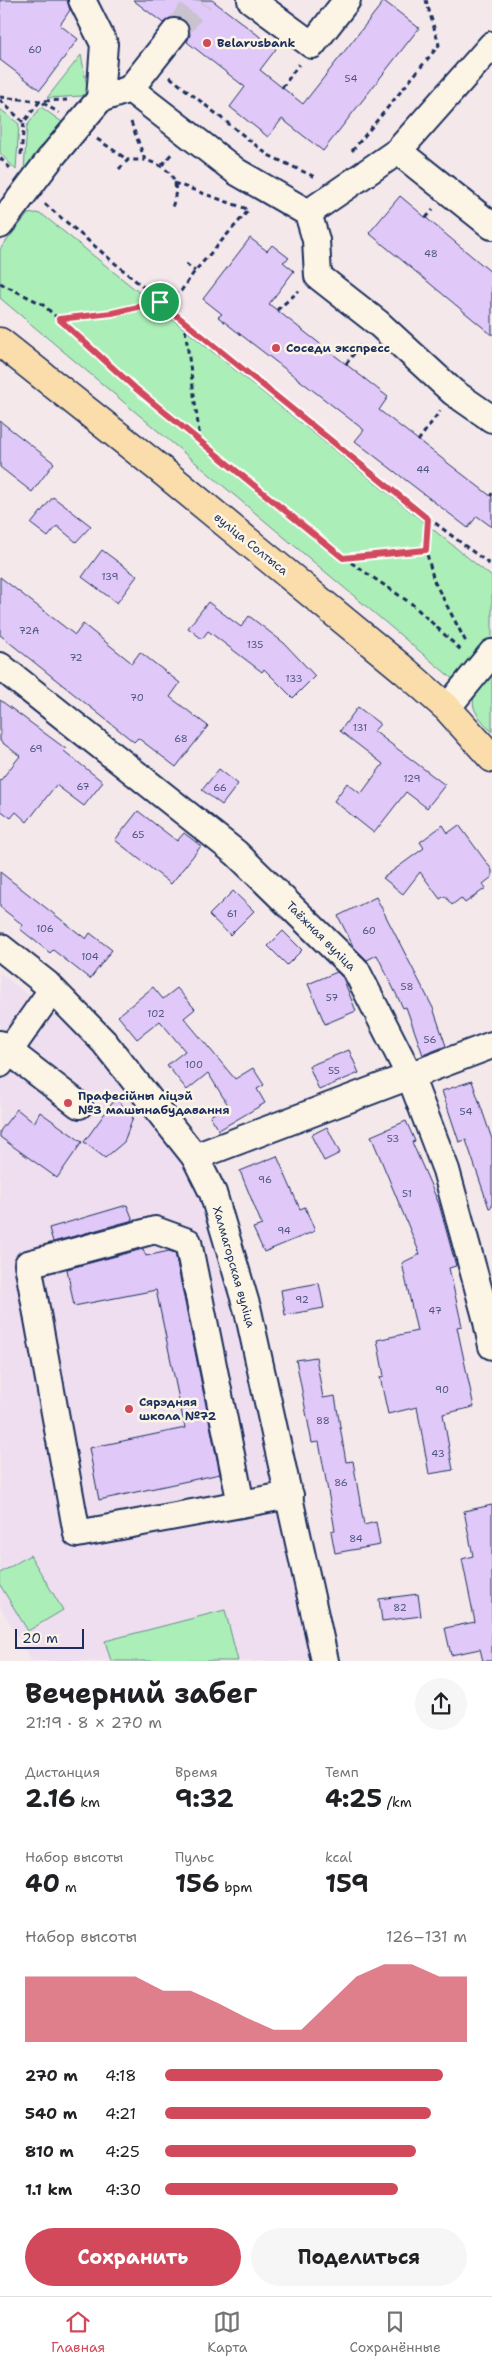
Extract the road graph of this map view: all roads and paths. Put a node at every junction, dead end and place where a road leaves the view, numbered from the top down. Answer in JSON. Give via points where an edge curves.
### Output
{"nodes":[{"id":1,"x":82,"y":0,"type":"edge"},
{"id":2,"x":251,"y":0,"type":"edge"},
{"id":3,"x":347,"y":0,"type":"edge"},
{"id":4,"x":426,"y":0,"type":"edge"},
{"id":5,"x":174,"y":32,"type":"tunnel mouth"},
{"id":6,"x":492,"y":45,"type":"edge"},
{"id":7,"x":152,"y":62,"type":"junction"},
{"id":8,"x":130,"y":89,"type":"junction"},
{"id":9,"x":0,"y":99,"type":"edge"},
{"id":10,"x":100,"y":99,"type":"junction"},
{"id":11,"x":40,"y":101,"type":"junction"},
{"id":12,"x":24,"y":122,"type":"junction"},
{"id":13,"x":398,"y":151,"type":"junction"},
{"id":14,"x":351,"y":152,"type":"dead end"},
{"id":15,"x":0,"y":158,"type":"edge"},
{"id":16,"x":145,"y":160,"type":"dead end"},
{"id":17,"x":120,"y":169,"type":"dead end"},
{"id":18,"x":318,"y":179,"type":"dead end"},
{"id":19,"x":174,"y":182,"type":"dead end"},
{"id":20,"x":23,"y":184,"type":"junction"},
{"id":21,"x":279,"y":196,"type":"junction"},
{"id":22,"x":248,"y":211,"type":"junction"},
{"id":23,"x":308,"y":213,"type":"junction"},
{"id":24,"x":0,"y":225,"type":"edge"},
{"id":25,"x":492,"y":226,"type":"edge"},
{"id":26,"x":186,"y":264,"type":"dead end"},
{"id":27,"x":195,"y":271,"type":"junction"},
{"id":28,"x":0,"y":283,"type":"edge"},
{"id":29,"x":160,"y":302,"type":"junction"},
{"id":30,"x":59,"y":319,"type":"junction"},
{"id":31,"x":184,"y":321,"type":"junction"},
{"id":32,"x":3,"y":351,"type":"edge"},
{"id":33,"x":453,"y":392,"type":"junction"},
{"id":34,"x":492,"y":419,"type":"edge"},
{"id":35,"x":200,"y":440,"type":"junction"},
{"id":36,"x":418,"y":441,"type":"dead end"},
{"id":37,"x":428,"y":519,"type":"junction"},
{"id":38,"x":426,"y":550,"type":"junction"},
{"id":39,"x":343,"y":558,"type":"junction"},
{"id":40,"x":492,"y":566,"type":"edge"},
{"id":41,"x":486,"y":660,"type":"edge"},
{"id":42,"x":0,"y":666,"type":"edge"},
{"id":43,"x":447,"y":708,"type":"junction"},
{"id":44,"x":492,"y":758,"type":"edge"},
{"id":45,"x":0,"y":947,"type":"edge"},
{"id":46,"x":52,"y":990,"type":"junction"},
{"id":47,"x":492,"y":1045,"type":"edge"},
{"id":48,"x":3,"y":1053,"type":"edge"},
{"id":49,"x":410,"y":1076,"type":"junction"},
{"id":50,"x":78,"y":1106,"type":"dead end"},
{"id":51,"x":195,"y":1157,"type":"junction"},
{"id":52,"x":492,"y":1346,"type":"edge"},
{"id":53,"x":290,"y":1495,"type":"junction"},
{"id":54,"x":241,"y":1504,"type":"junction"},
{"id":55,"x":326,"y":1661,"type":"edge"}],
"edges":[{"from":1,"to":10,"type":"street","via":[[104,44]]},
{"from":2,"to":3,"type":"street","via":[[312,45]]},
{"from":4,"to":14,"type":"path","via":[[439,44]]},
{"from":5,"to":7,"type":"street"},
{"from":6,"to":13,"type":"street"},
{"from":7,"to":8,"type":"street"},
{"from":7,"to":18,"type":"path","via":[[268,155]]},
{"from":8,"to":10,"type":"street"},
{"from":8,"to":21,"type":"street","via":[[238,172]]},
{"from":9,"to":11,"type":"path"},
{"from":9,"to":12,"type":"path"},
{"from":10,"to":11,"type":"path"},
{"from":10,"to":20,"type":"street","via":[[53,155]]},
{"from":11,"to":12,"type":"path"},
{"from":12,"to":20,"type":"path"},
{"from":13,"to":23,"type":"street"},
{"from":13,"to":25,"type":"street"},
{"from":15,"to":20,"type":"path"},
{"from":16,"to":17,"type":"path","via":[[128,160]]},
{"from":19,"to":22,"type":"path"},
{"from":20,"to":24,"type":"street"},
{"from":20,"to":29,"type":"path"},
{"from":21,"to":22,"type":"path"},
{"from":21,"to":23,"type":"street"},
{"from":22,"to":27,"type":"path"},
{"from":23,"to":33,"type":"street","via":[[316,240],[318,276],[378,323]]},
{"from":26,"to":27,"type":"path"},
{"from":27,"to":29,"type":"path","via":[[182,291]]},
{"from":28,"to":30,"type":"path","via":[[42,304]]},
{"from":29,"to":30,"type":"path","via":[[112,313]]},
{"from":29,"to":31,"type":"path"},
{"from":30,"to":35,"type":"path","via":[[135,388]]},
{"from":31,"to":35,"type":"path"},
{"from":31,"to":37,"type":"path"},
{"from":32,"to":43,"type":"main road","name":"вуліца Солтыса","via":[[190,494]]},
{"from":33,"to":34,"type":"street"},
{"from":33,"to":36,"type":"path"},
{"from":35,"to":39,"type":"path"},
{"from":37,"to":38,"type":"path"},
{"from":37,"to":40,"type":"path"},
{"from":38,"to":39,"type":"path"},
{"from":38,"to":41,"type":"path","via":[[434,581]]},
{"from":39,"to":41,"type":"path","via":[[412,604]]},
{"from":41,"to":43,"type":"street"},
{"from":42,"to":49,"type":"street","name":"Таёжная вуліца","via":[[236,852],[356,970]]},
{"from":43,"to":44,"type":"main road","name":"вуліца Солтыса"},
{"from":45,"to":46,"type":"street","name":"Халмагорская вуліца"},
{"from":46,"to":48,"type":"street"},
{"from":46,"to":51,"type":"street","name":"Халмагорская вуліца","via":[[104,1042]]},
{"from":47,"to":49,"type":"street"},
{"from":48,"to":50,"type":"street"},
{"from":49,"to":51,"type":"street"},
{"from":49,"to":52,"type":"street","name":"Таёжная вуліца","via":[[446,1170]]},
{"from":51,"to":53,"type":"street","name":"Халмагорская вуліца","via":[[213,1193],[248,1311]]},
{"from":53,"to":54,"type":"street"},
{"from":53,"to":55,"type":"street","name":"Халмагорская вуліца"},
{"from":54,"to":54,"type":"street","via":[[188,1242],[155,1230],[28,1264],[77,1534]]}]}
